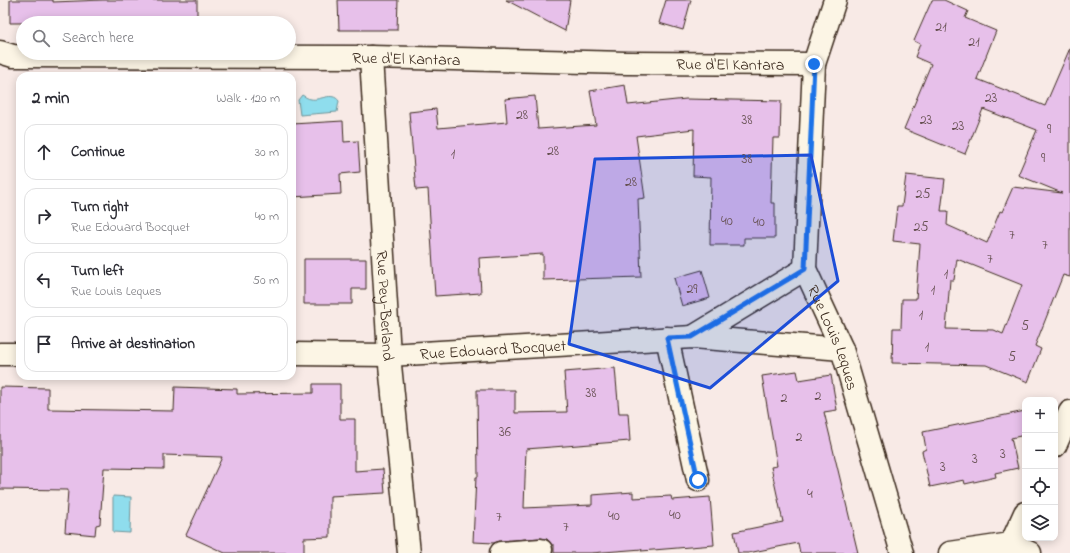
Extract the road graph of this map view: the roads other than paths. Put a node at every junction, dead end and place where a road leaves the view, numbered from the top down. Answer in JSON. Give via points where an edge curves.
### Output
{"nodes":[{"id":1,"x":835,"y":0,"type":"edge"},
{"id":2,"x":0,"y":52,"type":"edge"},
{"id":3,"x":16,"y":56,"type":"edge"},
{"id":4,"x":296,"y":57,"type":"edge"},
{"id":5,"x":370,"y":57,"type":"junction"},
{"id":6,"x":814,"y":64,"type":"junction"},
{"id":7,"x":805,"y":269,"type":"junction"},
{"id":8,"x":692,"y":337,"type":"junction"},
{"id":9,"x":667,"y":338,"type":"junction"},
{"id":10,"x":842,"y":349,"type":"junction"},
{"id":11,"x":0,"y":354,"type":"edge"},
{"id":12,"x":16,"y":354,"type":"edge"},
{"id":13,"x":296,"y":354,"type":"edge"},
{"id":14,"x":389,"y":355,"type":"junction"},
{"id":15,"x":1070,"y":412,"type":"edge"},
{"id":16,"x":1058,"y":439,"type":"edge"},
{"id":17,"x":698,"y":480,"type":"dead end"},
{"id":18,"x":1021,"y":549,"type":"edge"},
{"id":19,"x":541,"y":550,"type":"dead end"},
{"id":20,"x":409,"y":553,"type":"edge"},
{"id":21,"x":501,"y":553,"type":"edge"},
{"id":22,"x":902,"y":553,"type":"edge"},
{"id":23,"x":950,"y":553,"type":"edge"}],
"edges":[{"from":1,"to":6,"type":"street","name":"Rue Louis Leques"},
{"from":2,"to":3,"type":"street","name":"Rue d'El Kantara"},
{"from":4,"to":5,"type":"street","name":"Rue d'El Kantara"},
{"from":5,"to":6,"type":"street","name":"Rue d'El Kantara"},
{"from":5,"to":14,"type":"street","name":"Rue Pey-Berland"},
{"from":6,"to":7,"type":"street","name":"Rue Louis Leques"},
{"from":7,"to":8,"type":"street","name":"Rue Edouard Bocquet"},
{"from":7,"to":10,"type":"street","name":"Rue Louis Leques"},
{"from":8,"to":9,"type":"street","name":"Rue Edouard Bocquet"},
{"from":8,"to":10,"type":"street","name":"Rue Edouard Bocquet"},
{"from":9,"to":14,"type":"street","name":"Rue Edouard Bocquet"},
{"from":9,"to":17,"type":"street"},
{"from":10,"to":22,"type":"street","name":"Rue Louis Leques"},
{"from":11,"to":12,"type":"street"},
{"from":13,"to":14,"type":"street","name":"Rue Edouard Bocquet"},
{"from":14,"to":20,"type":"street","name":"Rue Pey-Berland"},
{"from":15,"to":16,"type":"street"},
{"from":18,"to":23,"type":"street"},
{"from":19,"to":21,"type":"street"}]}
